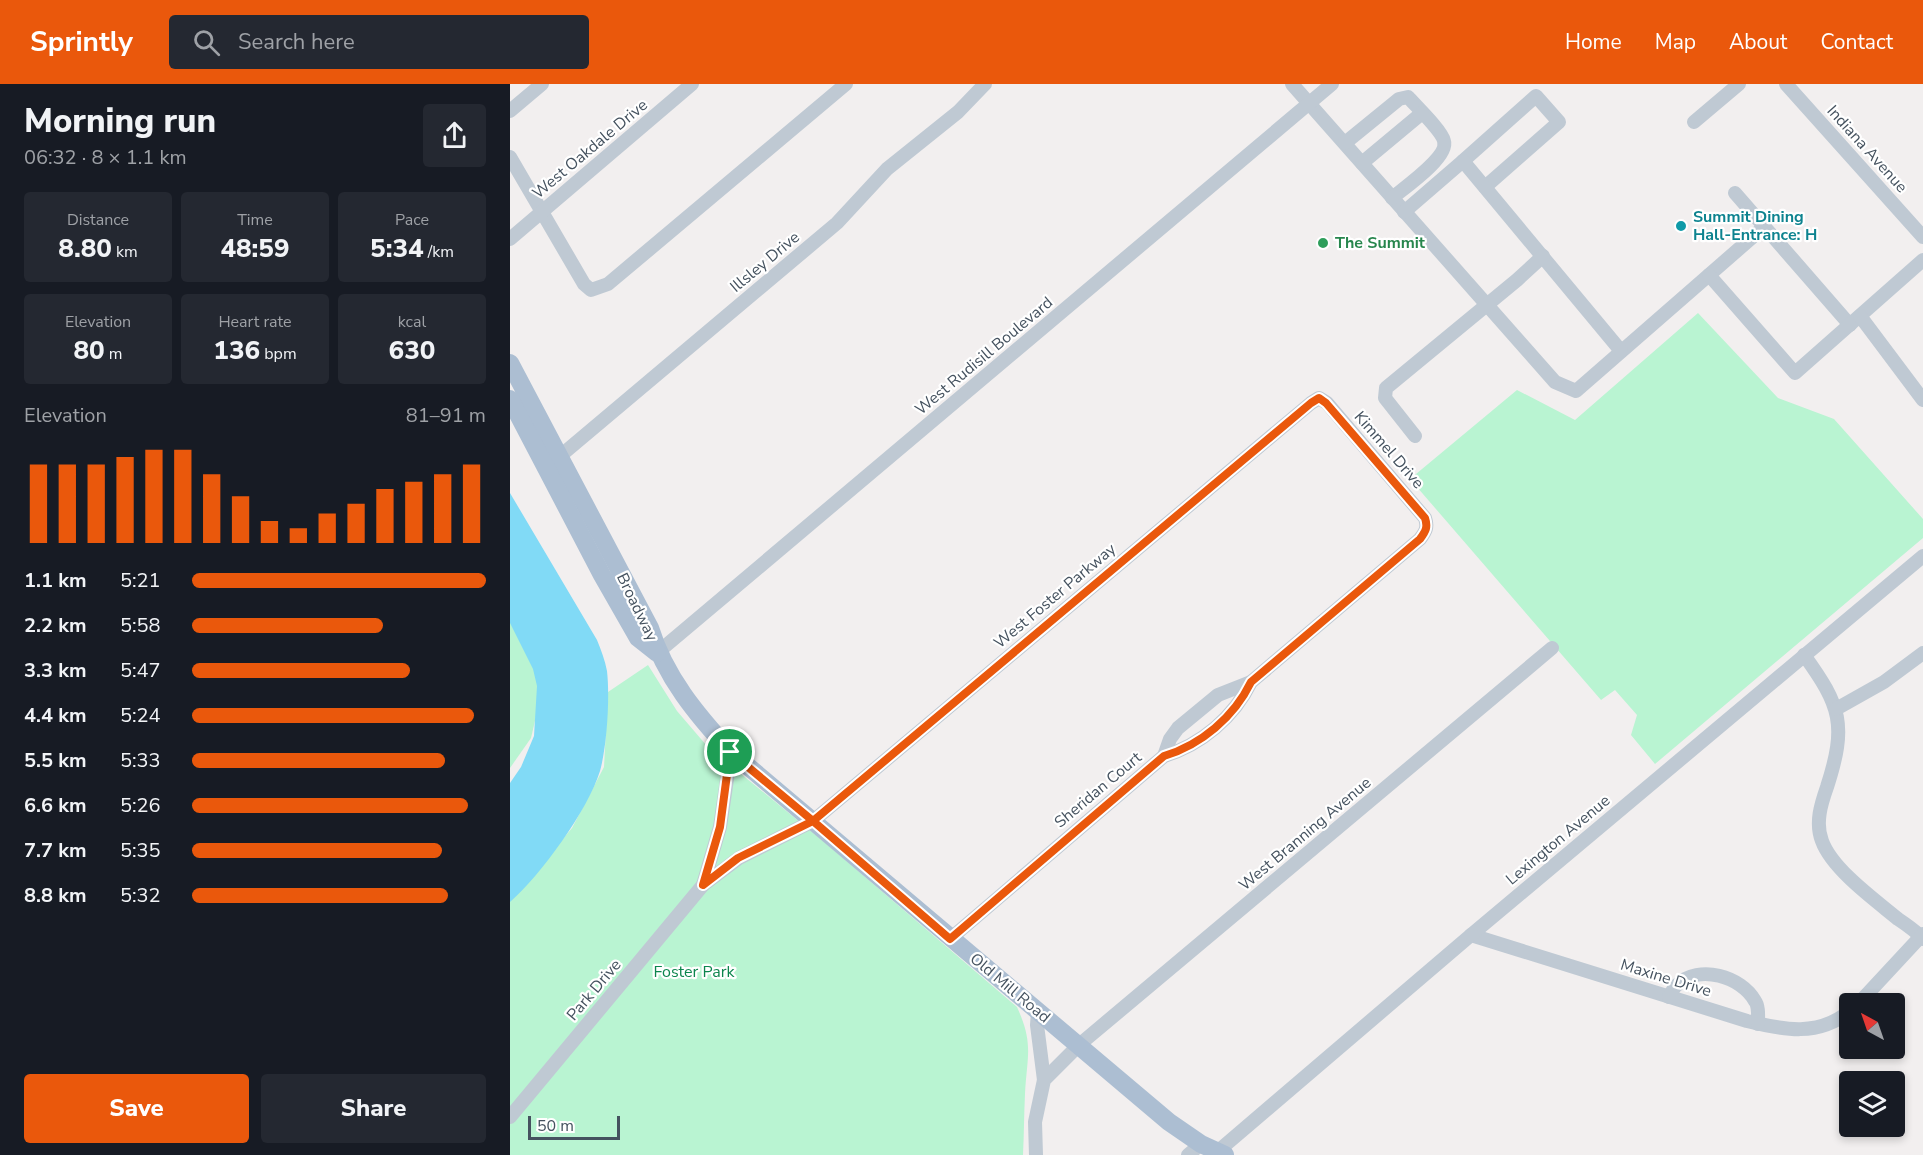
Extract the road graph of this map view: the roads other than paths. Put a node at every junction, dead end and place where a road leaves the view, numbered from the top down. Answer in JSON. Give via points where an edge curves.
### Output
{"nodes":[{"id":1,"x":542,"y":84,"type":"edge"},
{"id":2,"x":692,"y":84,"type":"edge"},
{"id":3,"x":846,"y":84,"type":"edge"},
{"id":4,"x":985,"y":84,"type":"edge"},
{"id":5,"x":1292,"y":84,"type":"edge"},
{"id":6,"x":1332,"y":84,"type":"edge"},
{"id":7,"x":1739,"y":84,"type":"edge"},
{"id":8,"x":1786,"y":84,"type":"edge"},
{"id":9,"x":1309,"y":103,"type":"junction"},
{"id":10,"x":510,"y":111,"type":"edge"},
{"id":11,"x":1422,"y":113,"type":"junction"},
{"id":12,"x":1694,"y":122,"type":"dead end"},
{"id":13,"x":1345,"y":143,"type":"junction"},
{"id":14,"x":510,"y":157,"type":"edge"},
{"id":15,"x":1463,"y":161,"type":"junction"},
{"id":16,"x":1362,"y":163,"type":"junction"},
{"id":17,"x":1485,"y":187,"type":"junction"},
{"id":18,"x":1735,"y":193,"type":"dead end"},
{"id":19,"x":1392,"y":198,"type":"junction"},
{"id":20,"x":542,"y":211,"type":"junction"},
{"id":21,"x":1404,"y":212,"type":"junction"},
{"id":22,"x":1764,"y":227,"type":"junction"},
{"id":23,"x":1923,"y":237,"type":"edge"},
{"id":24,"x":510,"y":239,"type":"edge"},
{"id":25,"x":1543,"y":256,"type":"junction"},
{"id":26,"x":1923,"y":260,"type":"edge"},
{"id":27,"x":1709,"y":275,"type":"junction"},
{"id":28,"x":1488,"y":304,"type":"junction"},
{"id":29,"x":1860,"y":316,"type":"junction"},
{"id":30,"x":1621,"y":351,"type":"junction"},
{"id":31,"x":510,"y":363,"type":"edge"},
{"id":32,"x":1319,"y":398,"type":"joint"},
{"id":33,"x":510,"y":399,"type":"edge"},
{"id":34,"x":1923,"y":400,"type":"edge"},
{"id":35,"x":1415,"y":436,"type":"dead end"},
{"id":36,"x":559,"y":458,"type":"junction"},
{"id":37,"x":1427,"y":528,"type":"joint"},
{"id":38,"x":1923,"y":556,"type":"edge"},
{"id":39,"x":1552,"y":648,"type":"dead end"},
{"id":40,"x":657,"y":653,"type":"junction"},
{"id":41,"x":1923,"y":653,"type":"edge"},
{"id":42,"x":1804,"y":655,"type":"junction"},
{"id":43,"x":1251,"y":682,"type":"junction"},
{"id":44,"x":1836,"y":709,"type":"junction"},
{"id":45,"x":730,"y":752,"type":"junction"},
{"id":46,"x":1164,"y":756,"type":"junction"},
{"id":47,"x":813,"y":821,"type":"junction"},
{"id":48,"x":703,"y":885,"type":"junction"},
{"id":49,"x":1471,"y":935,"type":"junction"},
{"id":50,"x":1922,"y":937,"type":"edge"},
{"id":51,"x":950,"y":939,"type":"junction"},
{"id":52,"x":1869,"y":993,"type":"edge"},
{"id":53,"x":1669,"y":997,"type":"junction"},
{"id":54,"x":1038,"y":1012,"type":"junction"},
{"id":55,"x":1839,"y":1018,"type":"edge"},
{"id":56,"x":1758,"y":1024,"type":"junction"},
{"id":57,"x":1079,"y":1045,"type":"junction"},
{"id":58,"x":1044,"y":1080,"type":"junction"},
{"id":59,"x":510,"y":1117,"type":"edge"},
{"id":60,"x":1194,"y":1150,"type":"edge"},
{"id":61,"x":1221,"y":1154,"type":"edge"},
{"id":62,"x":1036,"y":1155,"type":"edge"}],
"edges":[{"from":1,"to":10,"type":"street"},
{"from":2,"to":20,"type":"street","name":"West Oakdale Drive"},
{"from":3,"to":20,"type":"street","via":[[599,289],[591,290],[584,284]]},
{"from":4,"to":36,"type":"street","name":"Illsley Drive","via":[[958,112],[887,169],[837,223]]},
{"from":5,"to":9,"type":"street"},
{"from":6,"to":9,"type":"street","name":"West Rudisill Boulevard"},
{"from":7,"to":12,"type":"street"},
{"from":8,"to":23,"type":"street","name":"Indiana Avenue"},
{"from":9,"to":13,"type":"street"},
{"from":9,"to":40,"type":"street","name":"West Rudisill Boulevard"},
{"from":11,"to":13,"type":"street","via":[[1408,97],[1399,99]]},
{"from":11,"to":16,"type":"street"},
{"from":11,"to":19,"type":"street","via":[[1444,138],[1445,147],[1439,157]]},
{"from":13,"to":16,"type":"street"},
{"from":14,"to":20,"type":"street"},
{"from":15,"to":17,"type":"street"},
{"from":15,"to":17,"type":"street","via":[[1536,96],[1558,122]]},
{"from":15,"to":21,"type":"street"},
{"from":16,"to":19,"type":"street"},
{"from":17,"to":25,"type":"street"},
{"from":18,"to":22,"type":"street"},
{"from":19,"to":21,"type":"street"},
{"from":20,"to":24,"type":"street","name":"West Oakdale Drive"},
{"from":21,"to":28,"type":"street"},
{"from":22,"to":27,"type":"street"},
{"from":22,"to":29,"type":"street"},
{"from":25,"to":28,"type":"street"},
{"from":25,"to":30,"type":"street"},
{"from":26,"to":29,"type":"street"},
{"from":27,"to":29,"type":"street","via":[[1796,373]]},
{"from":27,"to":30,"type":"street"},
{"from":28,"to":30,"type":"street","via":[[1555,382],[1576,391]]},
{"from":28,"to":35,"type":"street","via":[[1386,388],[1385,398]]},
{"from":29,"to":34,"type":"street"},
{"from":31,"to":36,"type":"main road","name":"Broadway"},
{"from":32,"to":37,"type":"street","name":"Kimmel Drive","via":[[1425,518]]},
{"from":32,"to":47,"type":"street","name":"West Foster Parkway"},
{"from":33,"to":40,"type":"main road","name":"Broadway","via":[[638,638]]},
{"from":36,"to":40,"type":"main road","name":"Broadway","via":[[650,628]]},
{"from":37,"to":43,"type":"street","name":"Sheridan Court","via":[[1420,539]]},
{"from":38,"to":42,"type":"street","name":"Lexington Avenue"},
{"from":39,"to":57,"type":"street","name":"West Branning Avenue"},
{"from":40,"to":45,"type":"main road","name":"Old Mill Road","via":[[694,711]]},
{"from":41,"to":44,"type":"street","via":[[1884,682]]},
{"from":42,"to":44,"type":"street"},
{"from":42,"to":49,"type":"street","name":"Lexington Avenue"},
{"from":43,"to":46,"type":"street","name":"Sheridan Court","via":[[1232,712],[1194,744]]},
{"from":43,"to":46,"type":"street","via":[[1218,695],[1186,722],[1170,739]]},
{"from":44,"to":50,"type":"street","via":[[1839,736],[1821,806],[1821,838],[1827,853],[1843,871]]},
{"from":45,"to":47,"type":"main road","name":"Old Mill Road"},
{"from":45,"to":48,"type":"street","name":"Park Drive","via":[[720,827]]},
{"from":46,"to":51,"type":"street","name":"Sheridan Court"},
{"from":47,"to":48,"type":"street","name":"Park Drive","via":[[738,858]]},
{"from":47,"to":51,"type":"main road","name":"Old Mill Road"},
{"from":48,"to":59,"type":"street","name":"Park Drive"},
{"from":49,"to":53,"type":"street","name":"Maxine Drive"},
{"from":49,"to":61,"type":"street","name":"Lexington Avenue"},
{"from":50,"to":52,"type":"street"},
{"from":51,"to":54,"type":"main road","name":"Old Mill Road"},
{"from":53,"to":56,"type":"street","name":"Maxine Drive"},
{"from":53,"to":56,"type":"street","via":[[1677,985],[1692,977],[1711,974],[1736,981],[1756,1001]]},
{"from":54,"to":57,"type":"main road","name":"Old Mill Road"},
{"from":54,"to":58,"type":"street"},
{"from":55,"to":56,"type":"street","name":"Maxine Drive","via":[[1806,1030]]},
{"from":57,"to":58,"type":"street","name":"West Branning Avenue"},
{"from":57,"to":60,"type":"main road","name":"Old Mill Road","via":[[1169,1122]]},
{"from":58,"to":62,"type":"street","via":[[1035,1122]]},
{"from":60,"to":61,"type":"main road","name":"Old Mill Road"}]}
